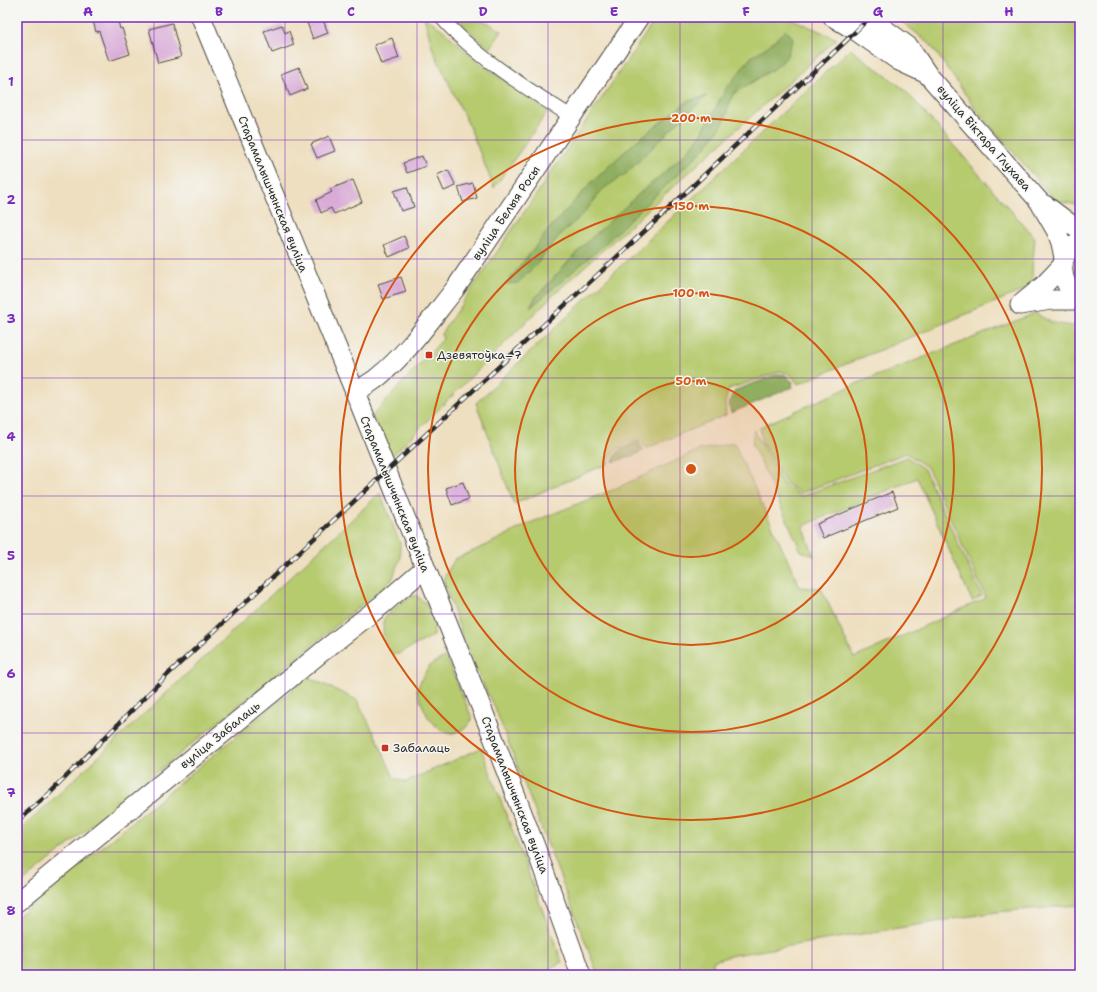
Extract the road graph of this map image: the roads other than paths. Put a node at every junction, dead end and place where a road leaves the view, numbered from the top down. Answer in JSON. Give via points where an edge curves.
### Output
{"nodes":[{"id":1,"x":201,"y":17,"type":"edge"},
{"id":2,"x":441,"y":17,"type":"edge"},
{"id":3,"x":639,"y":17,"type":"edge"},
{"id":4,"x":833,"y":17,"type":"edge"},
{"id":5,"x":868,"y":17,"type":"edge"},
{"id":6,"x":928,"y":75,"type":"junction"},
{"id":7,"x":572,"y":117,"type":"junction"},
{"id":8,"x":1039,"y":201,"type":"junction"},
{"id":9,"x":1080,"y":229,"type":"edge"},
{"id":10,"x":1080,"y":241,"type":"edge"},
{"id":11,"x":1063,"y":262,"type":"junction"},
{"id":12,"x":1080,"y":299,"type":"edge"},
{"id":13,"x":355,"y":392,"type":"junction"},
{"id":14,"x":425,"y":568,"type":"junction"},
{"id":15,"x":17,"y":902,"type":"edge"},
{"id":16,"x":581,"y":975,"type":"edge"}],
"edges":[{"from":1,"to":13,"type":"main road","name":"Старамалышчынская вуліца"},
{"from":2,"to":7,"type":"street","via":[[489,61]]},
{"from":3,"to":7,"type":"main road","name":"вуліца Белыя Росы"},
{"from":4,"to":6,"type":"main road","name":"вуліца Віктара Глухава","via":[[899,61]]},
{"from":5,"to":6,"type":"main road","name":"вуліца Віктара Глухава","via":[[909,47]]},
{"from":6,"to":8,"type":"main road","name":"вуліца Віктара Глухава"},
{"from":7,"to":13,"type":"main road","name":"вуліца Белыя Росы","via":[[455,289],[425,328],[397,360],[378,377]]},
{"from":8,"to":9,"type":"main road","name":"вуліца Віктара Глухава"},
{"from":8,"to":11,"type":"main road","name":"вуліца Віктара Глухава","via":[[1057,232]]},
{"from":10,"to":11,"type":"main road","via":[[1070,249]]},
{"from":11,"to":12,"type":"main road","name":"вуліца Віктара Глухава","via":[[1063,277],[1067,287]]},
{"from":11,"to":12,"type":"main road","via":[[1044,285],[1020,305]]},
{"from":13,"to":14,"type":"main road","name":"Старамалышчынская вуліца"},
{"from":14,"to":15,"type":"main road","name":"вуліца Забалаць"},
{"from":14,"to":16,"type":"main road","name":"Старамалышчынская вуліца","via":[[530,835]]}]}
